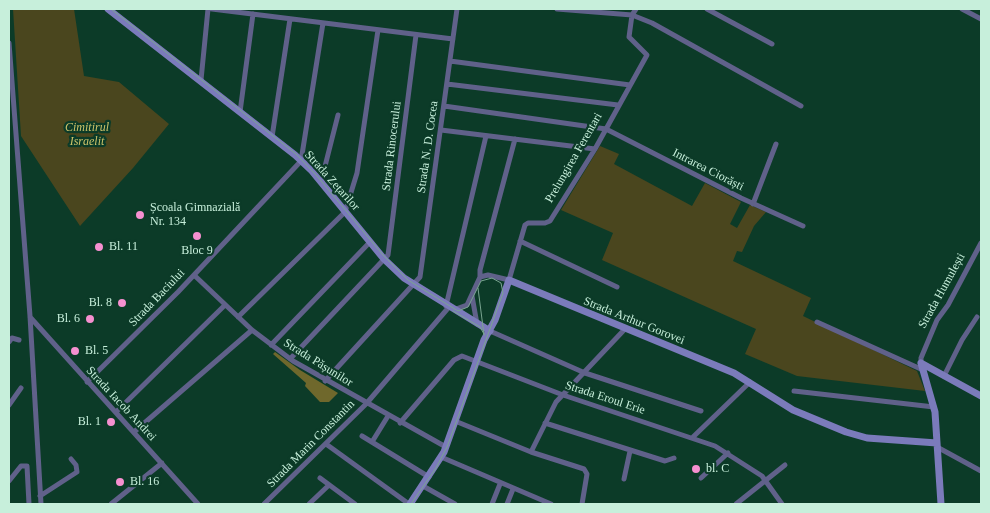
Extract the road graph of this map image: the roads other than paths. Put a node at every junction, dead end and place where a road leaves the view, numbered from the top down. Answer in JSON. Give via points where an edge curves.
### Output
{"nodes":[{"id":1,"x":108,"y":9,"type":"edge"},
{"id":2,"x":208,"y":9,"type":"edge"},
{"id":3,"x":212,"y":9,"type":"edge"},
{"id":4,"x":457,"y":9,"type":"edge"},
{"id":5,"x":557,"y":9,"type":"edge"},
{"id":6,"x":636,"y":9,"type":"edge"},
{"id":7,"x":707,"y":9,"type":"edge"},
{"id":8,"x":962,"y":9,"type":"edge"},
{"id":9,"x":253,"y":14,"type":"junction"},
{"id":10,"x":632,"y":15,"type":"junction"},
{"id":11,"x":290,"y":19,"type":"junction"},
{"id":12,"x":981,"y":19,"type":"edge"},
{"id":13,"x":323,"y":23,"type":"junction"},
{"id":14,"x":378,"y":30,"type":"junction"},
{"id":15,"x":416,"y":35,"type":"junction"},
{"id":16,"x":453,"y":39,"type":"junction"},
{"id":17,"x":9,"y":43,"type":"edge"},
{"id":18,"x":772,"y":44,"type":"dead end"},
{"id":19,"x":450,"y":61,"type":"junction"},
{"id":20,"x":201,"y":80,"type":"junction"},
{"id":21,"x":447,"y":84,"type":"junction"},
{"id":22,"x":630,"y":85,"type":"junction"},
{"id":23,"x":618,"y":105,"type":"junction"},
{"id":24,"x":444,"y":106,"type":"junction"},
{"id":25,"x":801,"y":106,"type":"dead end"},
{"id":26,"x":240,"y":112,"type":"junction"},
{"id":27,"x":338,"y":115,"type":"dead end"},
{"id":28,"x":606,"y":129,"type":"junction"},
{"id":29,"x":441,"y":130,"type":"junction"},
{"id":30,"x":486,"y":136,"type":"junction"},
{"id":31,"x":272,"y":137,"type":"junction"},
{"id":32,"x":515,"y":139,"type":"junction"},
{"id":33,"x":776,"y":144,"type":"dead end"},
{"id":34,"x":595,"y":149,"type":"junction"},
{"id":35,"x":302,"y":161,"type":"junction"},
{"id":36,"x":322,"y":182,"type":"junction"},
{"id":37,"x":753,"y":204,"type":"junction"},
{"id":38,"x":345,"y":212,"type":"junction"},
{"id":39,"x":803,"y":226,"type":"dead end"},
{"id":40,"x":520,"y":240,"type":"junction"},
{"id":41,"x":370,"y":242,"type":"junction"},
{"id":42,"x":981,"y":243,"type":"edge"},
{"id":43,"x":384,"y":259,"type":"junction"},
{"id":44,"x":194,"y":275,"type":"junction"},
{"id":45,"x":480,"y":277,"type":"junction"},
{"id":46,"x":509,"y":280,"type":"junction"},
{"id":47,"x":414,"y":286,"type":"junction"},
{"id":48,"x":617,"y":287,"type":"dead end"},
{"id":49,"x":472,"y":296,"type":"junction"},
{"id":50,"x":225,"y":305,"type":"junction"},
{"id":51,"x":449,"y":307,"type":"junction"},
{"id":52,"x":30,"y":316,"type":"junction"},
{"id":53,"x":238,"y":317,"type":"junction"},
{"id":54,"x":978,"y":317,"type":"dead end"},
{"id":55,"x":817,"y":322,"type":"dead end"},
{"id":56,"x":477,"y":324,"type":"junction"},
{"id":57,"x":252,"y":330,"type":"junction"},
{"id":58,"x":624,"y":330,"type":"junction"},
{"id":59,"x":490,"y":331,"type":"junction"},
{"id":60,"x":19,"y":340,"type":"dead end"},
{"id":61,"x":484,"y":340,"type":"junction"},
{"id":62,"x":9,"y":342,"type":"edge"},
{"id":63,"x":272,"y":345,"type":"junction"},
{"id":64,"x":290,"y":359,"type":"junction"},
{"id":65,"x":476,"y":362,"type":"junction"},
{"id":66,"x":922,"y":367,"type":"junction"},
{"id":67,"x":586,"y":373,"type":"junction"},
{"id":68,"x":944,"y":376,"type":"junction"},
{"id":69,"x":325,"y":381,"type":"junction"},
{"id":70,"x":86,"y":382,"type":"junction"},
{"id":71,"x":750,"y":382,"type":"junction"},
{"id":72,"x":21,"y":388,"type":"dead end"},
{"id":73,"x":794,"y":391,"type":"dead end"},
{"id":74,"x":563,"y":395,"type":"junction"},
{"id":75,"x":981,"y":396,"type":"edge"},
{"id":76,"x":366,"y":404,"type":"junction"},
{"id":77,"x":9,"y":405,"type":"edge"},
{"id":78,"x":934,"y":406,"type":"junction"},
{"id":79,"x":701,"y":411,"type":"dead end"},
{"id":80,"x":116,"y":412,"type":"junction"},
{"id":81,"x":388,"y":416,"type":"junction"},
{"id":82,"x":455,"y":421,"type":"junction"},
{"id":83,"x":400,"y":423,"type":"junction"},
{"id":84,"x":545,"y":423,"type":"junction"},
{"id":85,"x":134,"y":432,"type":"junction"},
{"id":86,"x":362,"y":436,"type":"dead end"},
{"id":87,"x":693,"y":437,"type":"junction"},
{"id":88,"x":372,"y":442,"type":"junction"},
{"id":89,"x":326,"y":444,"type":"junction"},
{"id":90,"x":937,"y":445,"type":"junction"},
{"id":91,"x":446,"y":447,"type":"junction"},
{"id":92,"x":630,"y":451,"type":"junction"},
{"id":93,"x":532,"y":452,"type":"junction"},
{"id":94,"x":728,"y":453,"type":"junction"},
{"id":95,"x":441,"y":458,"type":"junction"},
{"id":96,"x":674,"y":458,"type":"dead end"},
{"id":97,"x":71,"y":459,"type":"dead end"},
{"id":98,"x":162,"y":463,"type":"junction"},
{"id":99,"x":785,"y":465,"type":"dead end"},
{"id":100,"x":981,"y":471,"type":"edge"},
{"id":101,"x":429,"y":477,"type":"junction"},
{"id":102,"x":320,"y":478,"type":"dead end"},
{"id":103,"x":701,"y":478,"type":"dead end"},
{"id":104,"x":624,"y":479,"type":"dead end"},
{"id":105,"x":765,"y":479,"type":"junction"},
{"id":106,"x":9,"y":481,"type":"edge"},
{"id":107,"x":500,"y":484,"type":"junction"},
{"id":108,"x":329,"y":485,"type":"junction"},
{"id":109,"x":423,"y":486,"type":"junction"},
{"id":110,"x":513,"y":490,"type":"junction"},
{"id":111,"x":40,"y":496,"type":"junction"},
{"id":112,"x":30,"y":504,"type":"edge"},
{"id":113,"x":41,"y":504,"type":"edge"},
{"id":114,"x":111,"y":504,"type":"edge"},
{"id":115,"x":198,"y":504,"type":"edge"},
{"id":116,"x":264,"y":504,"type":"edge"},
{"id":117,"x":309,"y":504,"type":"edge"},
{"id":118,"x":355,"y":504,"type":"edge"},
{"id":119,"x":409,"y":504,"type":"edge"},
{"id":120,"x":455,"y":504,"type":"edge"},
{"id":121,"x":492,"y":504,"type":"edge"},
{"id":122,"x":507,"y":504,"type":"edge"},
{"id":123,"x":551,"y":504,"type":"edge"},
{"id":124,"x":582,"y":504,"type":"edge"},
{"id":125,"x":736,"y":504,"type":"edge"},
{"id":126,"x":782,"y":504,"type":"edge"},
{"id":127,"x":940,"y":504,"type":"edge"}],
"edges":[{"from":1,"to":20,"type":"street","name":"Strada Zețarilor"},
{"from":2,"to":20,"type":"street"},
{"from":3,"to":9,"type":"street"},
{"from":4,"to":16,"type":"street","name":"Strada N. D. Cocea"},
{"from":5,"to":10,"type":"street"},
{"from":6,"to":10,"type":"street"},
{"from":7,"to":18,"type":"street"},
{"from":8,"to":12,"type":"street"},
{"from":9,"to":11,"type":"street"},
{"from":9,"to":26,"type":"street"},
{"from":10,"to":22,"type":"street","name":"Prelungirea Ferentari","via":[[629,37],[647,54]]},
{"from":10,"to":25,"type":"street"},
{"from":11,"to":13,"type":"street"},
{"from":11,"to":31,"type":"street"},
{"from":13,"to":14,"type":"street"},
{"from":13,"to":35,"type":"street"},
{"from":14,"to":15,"type":"street"},
{"from":14,"to":38,"type":"street","via":[[357,173]]},
{"from":15,"to":16,"type":"street"},
{"from":15,"to":43,"type":"street","name":"Strada Rinocerului","via":[[389,252]]},
{"from":16,"to":19,"type":"street","name":"Strada N. D. Cocea"},
{"from":17,"to":52,"type":"street"},
{"from":19,"to":21,"type":"street","name":"Strada N. D. Cocea"},
{"from":19,"to":22,"type":"street"},
{"from":20,"to":26,"type":"street","name":"Strada Zețarilor"},
{"from":21,"to":23,"type":"street"},
{"from":21,"to":24,"type":"street","name":"Strada N. D. Cocea"},
{"from":22,"to":23,"type":"street","name":"Prelungirea Ferentari"},
{"from":23,"to":28,"type":"street","name":"Prelungirea Ferentari"},
{"from":24,"to":28,"type":"street","name":"Intrarea Ciorăști"},
{"from":24,"to":29,"type":"street","name":"Strada N. D. Cocea"},
{"from":26,"to":31,"type":"street","name":"Strada Zețarilor"},
{"from":27,"to":36,"type":"street"},
{"from":28,"to":34,"type":"street","name":"Prelungirea Ferentari"},
{"from":28,"to":37,"type":"street","name":"Intrarea Ciorăști"},
{"from":29,"to":30,"type":"street"},
{"from":29,"to":47,"type":"street","name":"Strada N. D. Cocea","via":[[422,268]]},
{"from":30,"to":32,"type":"street"},
{"from":30,"to":51,"type":"street","name":"Strada Marin Constantin"},
{"from":31,"to":35,"type":"street","name":"Strada Zețarilor"},
{"from":32,"to":34,"type":"street"},
{"from":32,"to":45,"type":"street"},
{"from":33,"to":37,"type":"street"},
{"from":34,"to":40,"type":"street","name":"Prelungirea Ferentari","via":[[550,221],[526,224]]},
{"from":35,"to":36,"type":"street","name":"Strada Zețarilor"},
{"from":35,"to":44,"type":"street","name":"Strada Baciului"},
{"from":36,"to":38,"type":"street","name":"Strada Zețarilor"},
{"from":37,"to":39,"type":"street","name":"Intrarea Ciorăști"},
{"from":38,"to":41,"type":"street","name":"Strada Zețarilor"},
{"from":38,"to":53,"type":"street"},
{"from":40,"to":46,"type":"street","name":"Prelungirea Ferentari"},
{"from":40,"to":48,"type":"street"},
{"from":41,"to":43,"type":"street","name":"Strada Zețarilor"},
{"from":41,"to":63,"type":"street"},
{"from":42,"to":66,"type":"street","name":"Strada Humulești","via":[[948,305],[936,320],[921,358]]},
{"from":43,"to":47,"type":"street","name":"Strada Zețarilor"},
{"from":43,"to":64,"type":"street"},
{"from":44,"to":50,"type":"street","name":"Strada Pășunilor"},
{"from":44,"to":70,"type":"street","name":"Strada Baciului"},
{"from":45,"to":46,"type":"street","via":[[488,275]]},
{"from":45,"to":49,"type":"street"},
{"from":46,"to":58,"type":"street","name":"Strada Arthur Gorovei"},
{"from":46,"to":59,"type":"street","name":"Prelungirea Ferentari"},
{"from":47,"to":51,"type":"street","name":"Strada Zețarilor"},
{"from":47,"to":69,"type":"street"},
{"from":49,"to":51,"type":"street","via":[[464,308]]},
{"from":49,"to":56,"type":"street"},
{"from":50,"to":53,"type":"street","name":"Strada Pășunilor"},
{"from":50,"to":80,"type":"street"},
{"from":51,"to":56,"type":"street","name":"Strada Zețarilor"},
{"from":51,"to":76,"type":"street","name":"Strada Marin Constantin"},
{"from":52,"to":70,"type":"street","name":"Strada Iacob Andrei"},
{"from":52,"to":111,"type":"street"},
{"from":53,"to":57,"type":"street","name":"Strada Pășunilor"},
{"from":54,"to":68,"type":"street"},
{"from":55,"to":66,"type":"street"},
{"from":56,"to":59,"type":"street","name":"Strada Zețarilor"},
{"from":56,"to":61,"type":"street"},
{"from":57,"to":63,"type":"street","name":"Strada Pășunilor"},
{"from":57,"to":85,"type":"street"},
{"from":58,"to":67,"type":"street"},
{"from":58,"to":71,"type":"street","name":"Strada Arthur Gorovei"},
{"from":59,"to":61,"type":"street","name":"Prelungirea Ferentari"},
{"from":59,"to":67,"type":"street"},
{"from":60,"to":62,"type":"street","via":[[15,337]]},
{"from":61,"to":65,"type":"street","name":"Prelungirea Ferentari"},
{"from":63,"to":64,"type":"street","name":"Strada Pășunilor"},
{"from":64,"to":69,"type":"street","name":"Strada Pășunilor"},
{"from":65,"to":74,"type":"street","name":"Strada Eroul Erie"},
{"from":65,"to":82,"type":"street","name":"Prelungirea Ferentari"},
{"from":65,"to":83,"type":"street","name":"Strada Eroul Erie","via":[[462,356],[457,358]]},
{"from":66,"to":68,"type":"street"},
{"from":66,"to":78,"type":"street"},
{"from":67,"to":74,"type":"street"},
{"from":67,"to":79,"type":"street"},
{"from":68,"to":75,"type":"street"},
{"from":69,"to":76,"type":"street","name":"Strada Pășunilor"},
{"from":70,"to":80,"type":"street","name":"Strada Iacob Andrei"},
{"from":71,"to":87,"type":"street"},
{"from":71,"to":90,"type":"street","name":"Strada Arthur Gorovei","via":[[798,412],[853,435]]},
{"from":72,"to":77,"type":"street"},
{"from":73,"to":78,"type":"street"},
{"from":74,"to":84,"type":"street"},
{"from":74,"to":87,"type":"street","name":"Strada Eroul Erie"},
{"from":76,"to":81,"type":"street","name":"Strada Pășunilor"},
{"from":76,"to":89,"type":"street","name":"Strada Marin Constantin"},
{"from":78,"to":90,"type":"street"},
{"from":80,"to":85,"type":"street","name":"Strada Iacob Andrei"},
{"from":81,"to":83,"type":"street","name":"Strada Pășunilor"},
{"from":81,"to":88,"type":"street"},
{"from":82,"to":91,"type":"street","name":"Prelungirea Ferentari"},
{"from":82,"to":93,"type":"street"},
{"from":83,"to":91,"type":"street","name":"Strada Pășunilor"},
{"from":84,"to":92,"type":"street"},
{"from":84,"to":93,"type":"street"},
{"from":85,"to":98,"type":"street","name":"Strada Iacob Andrei"},
{"from":86,"to":88,"type":"street"},
{"from":87,"to":94,"type":"street","name":"Strada Eroul Erie"},
{"from":88,"to":101,"type":"street"},
{"from":89,"to":116,"type":"street","name":"Strada Marin Constantin"},
{"from":89,"to":119,"type":"street"},
{"from":90,"to":100,"type":"street"},
{"from":90,"to":127,"type":"street"},
{"from":91,"to":95,"type":"street","name":"Prelungirea Ferentari"},
{"from":92,"to":96,"type":"street","via":[[665,461]]},
{"from":92,"to":104,"type":"street"},
{"from":93,"to":124,"type":"street","via":[[586,471]]},
{"from":94,"to":103,"type":"street"},
{"from":94,"to":105,"type":"street","name":"Strada Eroul Erie"},
{"from":95,"to":101,"type":"street","name":"Prelungirea Ferentari"},
{"from":95,"to":107,"type":"street"},
{"from":97,"to":111,"type":"street","via":[[77,472]]},
{"from":98,"to":114,"type":"street"},
{"from":98,"to":115,"type":"street","name":"Strada Iacob Andrei"},
{"from":99,"to":105,"type":"street"},
{"from":101,"to":109,"type":"street","name":"Prelungirea Ferentari"},
{"from":102,"to":108,"type":"street"},
{"from":105,"to":125,"type":"street"},
{"from":105,"to":126,"type":"street"},
{"from":106,"to":112,"type":"street","via":[[21,466],[27,466]]},
{"from":107,"to":110,"type":"street"},
{"from":107,"to":121,"type":"street"},
{"from":108,"to":117,"type":"street"},
{"from":108,"to":118,"type":"street"},
{"from":109,"to":119,"type":"street","name":"Prelungirea Ferentari"},
{"from":109,"to":120,"type":"street"},
{"from":110,"to":122,"type":"street"},
{"from":110,"to":123,"type":"street"},
{"from":111,"to":113,"type":"street"}]}
